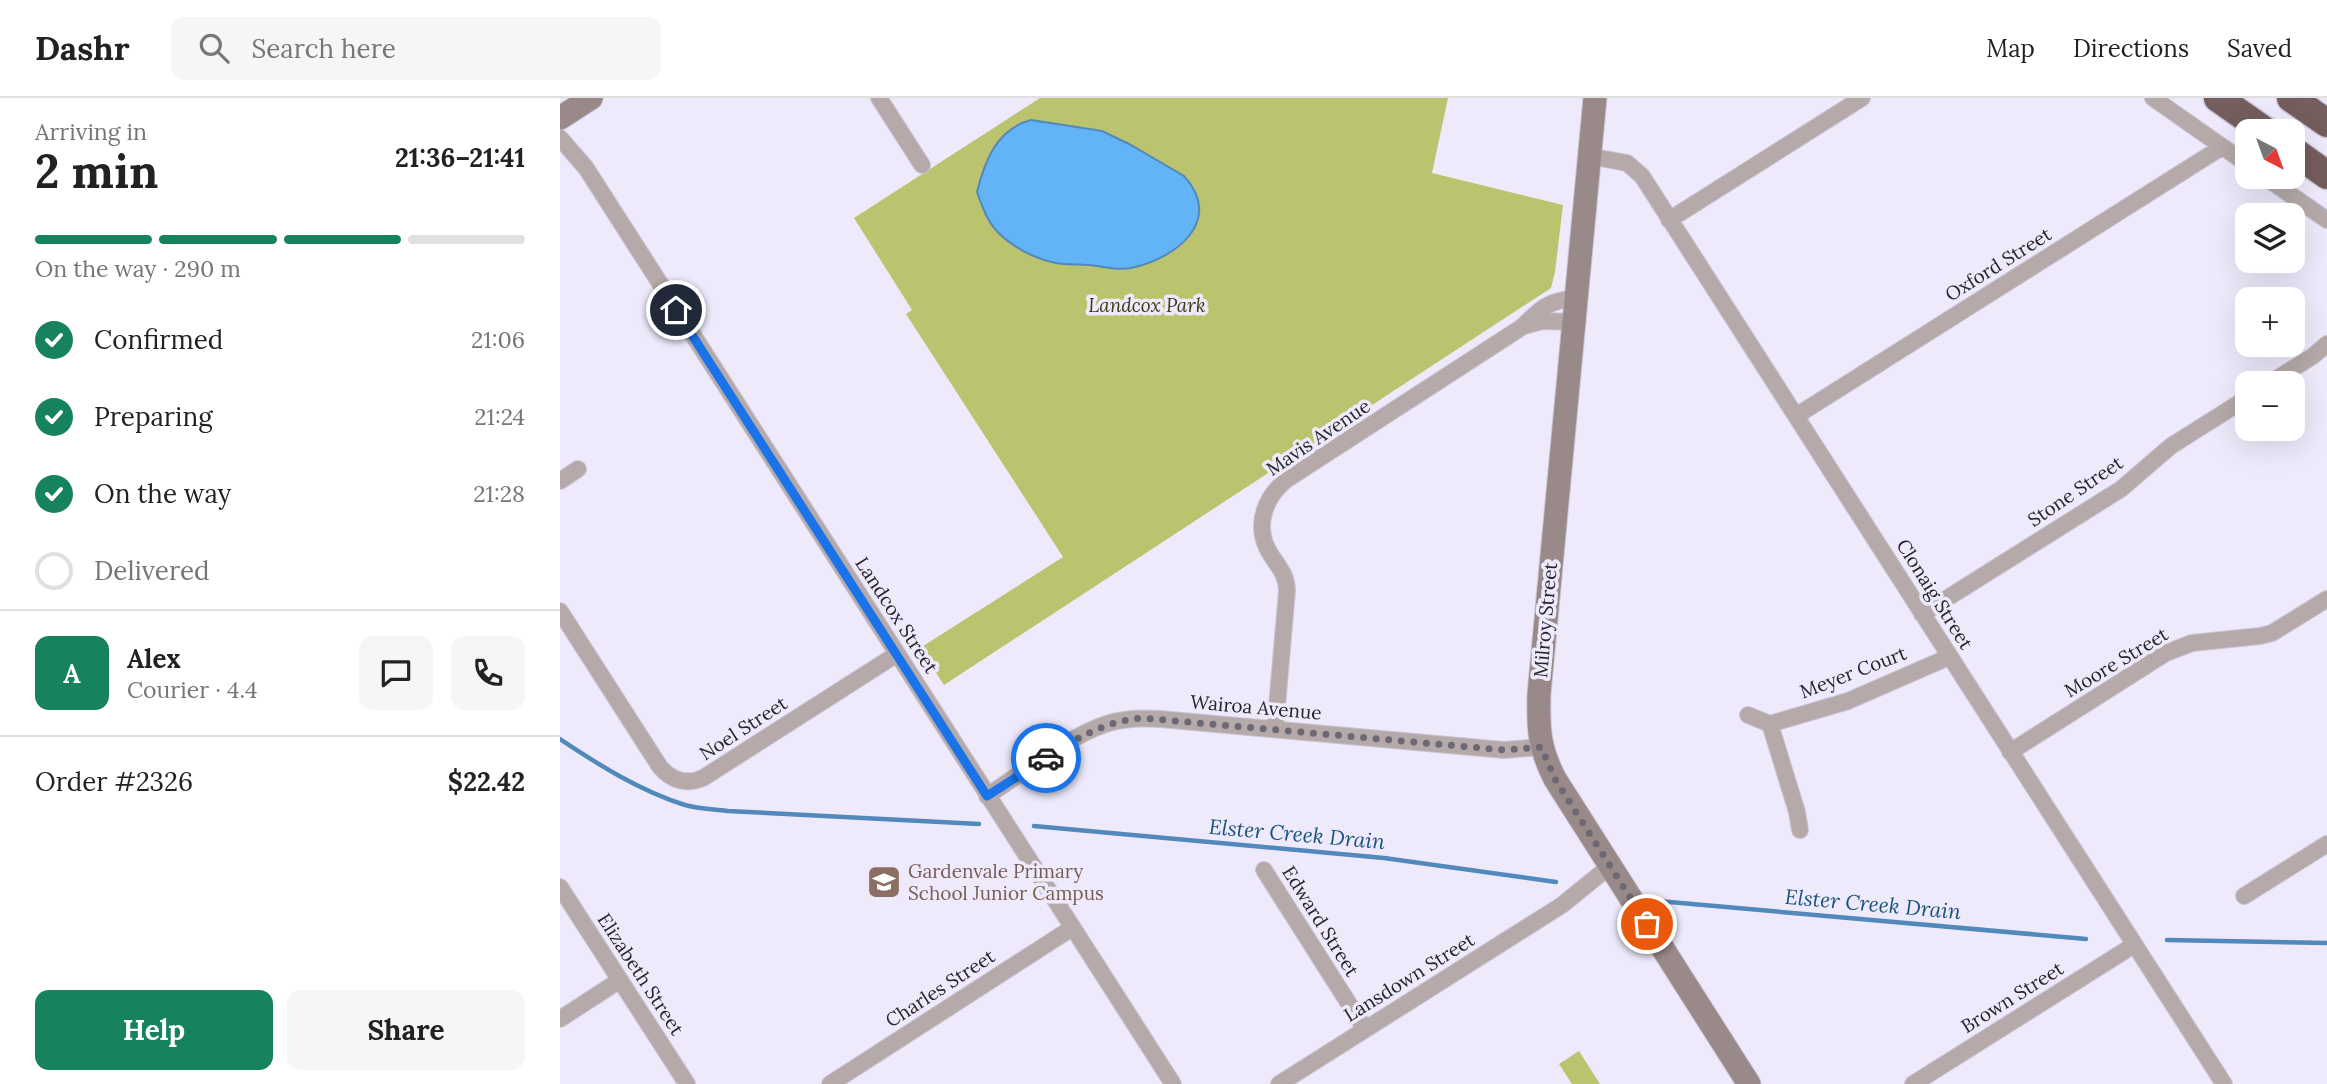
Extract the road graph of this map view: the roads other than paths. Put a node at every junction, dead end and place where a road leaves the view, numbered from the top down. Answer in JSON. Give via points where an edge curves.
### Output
{"nodes":[{"id":1,"x":591,"y":98,"type":"edge"},
{"id":2,"x":879,"y":98,"type":"edge"},
{"id":3,"x":1595,"y":98,"type":"edge"},
{"id":4,"x":1862,"y":98,"type":"edge"},
{"id":5,"x":2153,"y":98,"type":"edge"},
{"id":6,"x":2218,"y":98,"type":"edge"},
{"id":7,"x":2291,"y":98,"type":"edge"},
{"id":8,"x":2248,"y":119,"type":"edge"},
{"id":9,"x":2327,"y":123,"type":"edge"},
{"id":10,"x":561,"y":124,"type":"edge"},
{"id":11,"x":2222,"y":147,"type":"junction"},
{"id":12,"x":1589,"y":156,"type":"junction"},
{"id":13,"x":2235,"y":156,"type":"edge"},
{"id":14,"x":2305,"y":159,"type":"edge"},
{"id":15,"x":922,"y":165,"type":"dead end"},
{"id":16,"x":2327,"y":175,"type":"edge"},
{"id":17,"x":2282,"y":189,"type":"edge"},
{"id":18,"x":1669,"y":220,"type":"junction"},
{"id":19,"x":2327,"y":220,"type":"edge"},
{"id":20,"x":1574,"y":310,"type":"junction"},
{"id":21,"x":1522,"y":327,"type":"junction"},
{"id":22,"x":2327,"y":344,"type":"edge"},
{"id":23,"x":2289,"y":371,"type":"edge"},
{"id":24,"x":2235,"y":406,"type":"edge"},
{"id":25,"x":1796,"y":416,"type":"junction"},
{"id":26,"x":578,"y":469,"type":"dead end"},
{"id":27,"x":560,"y":481,"type":"edge"},
{"id":28,"x":2327,"y":599,"type":"edge"},
{"id":29,"x":560,"y":611,"type":"edge"},
{"id":30,"x":1922,"y":614,"type":"junction"},
{"id":31,"x":897,"y":654,"type":"junction"},
{"id":32,"x":1949,"y":657,"type":"junction"},
{"id":33,"x":1748,"y":715,"type":"dead end"},
{"id":34,"x":1770,"y":724,"type":"junction"},
{"id":35,"x":1275,"y":729,"type":"junction"},
{"id":36,"x":1541,"y":747,"type":"junction"},
{"id":37,"x":2010,"y":752,"type":"junction"},
{"id":38,"x":987,"y":796,"type":"junction"},
{"id":39,"x":1800,"y":830,"type":"dead end"},
{"id":40,"x":2327,"y":844,"type":"edge"},
{"id":41,"x":1264,"y":870,"type":"dead end"},
{"id":42,"x":1614,"y":873,"type":"junction"},
{"id":43,"x":560,"y":887,"type":"edge"},
{"id":44,"x":2244,"y":896,"type":"dead end"},
{"id":45,"x":1072,"y":928,"type":"junction"},
{"id":46,"x":2134,"y":945,"type":"junction"},
{"id":47,"x":621,"y":980,"type":"junction"},
{"id":48,"x":560,"y":1019,"type":"edge"},
{"id":49,"x":1365,"y":1029,"type":"junction"},
{"id":50,"x":687,"y":1084,"type":"edge"},
{"id":51,"x":830,"y":1084,"type":"edge"},
{"id":52,"x":1173,"y":1084,"type":"edge"},
{"id":53,"x":1279,"y":1084,"type":"edge"},
{"id":54,"x":1749,"y":1084,"type":"edge"},
{"id":55,"x":1913,"y":1084,"type":"edge"},
{"id":56,"x":2224,"y":1084,"type":"edge"}],
"edges":[{"from":1,"to":10,"type":"street"},
{"from":2,"to":15,"type":"street"},
{"from":3,"to":12,"type":"street","name":"Milroy Street"},
{"from":4,"to":18,"type":"street"},
{"from":5,"to":11,"type":"street"},
{"from":6,"to":8,"type":"highway"},
{"from":7,"to":9,"type":"highway"},
{"from":10,"to":31,"type":"street","name":"Landcox Street"},
{"from":11,"to":13,"type":"street"},
{"from":11,"to":25,"type":"street","name":"Oxford Street"},
{"from":12,"to":18,"type":"street","name":"Clonaig Street","via":[[1627,163],[1637,170]]},
{"from":12,"to":20,"type":"street","name":"Milroy Street"},
{"from":14,"to":16,"type":"highway"},
{"from":17,"to":19,"type":"street"},
{"from":18,"to":25,"type":"street","name":"Clonaig Street"},
{"from":20,"to":21,"type":"street","name":"Mavis Avenue"},
{"from":20,"to":21,"type":"street","name":"Mavis Avenue","via":[[1556,300]]},
{"from":20,"to":36,"type":"street","name":"Milroy Street","via":[[1539,694]]},
{"from":21,"to":35,"type":"street","name":"Mavis Avenue","via":[[1286,480],[1269,497],[1262,518],[1264,538],[1284,575],[1287,592]]},
{"from":22,"to":23,"type":"street"},
{"from":24,"to":30,"type":"street","name":"Stone Street","via":[[2171,446],[2121,489]]},
{"from":25,"to":30,"type":"street","name":"Clonaig Street"},
{"from":26,"to":27,"type":"street"},
{"from":28,"to":37,"type":"street","name":"Moore Street","via":[[2272,633],[2192,643],[2166,653]]},
{"from":29,"to":31,"type":"street","name":"Noel Street","via":[[660,767],[681,781],[703,778]]},
{"from":30,"to":32,"type":"street","name":"Clonaig Street"},
{"from":31,"to":38,"type":"street","name":"Landcox Street"},
{"from":32,"to":34,"type":"street","name":"Meyer Court","via":[[1848,701]]},
{"from":32,"to":37,"type":"street","name":"Clonaig Street"},
{"from":33,"to":34,"type":"street"},
{"from":34,"to":39,"type":"street"},
{"from":35,"to":36,"type":"street","name":"Wairoa Avenue","via":[[1504,750]]},
{"from":35,"to":38,"type":"street","name":"Wairoa Avenue","via":[[1160,719],[1104,724]]},
{"from":36,"to":42,"type":"street","name":"Milroy Street","via":[[1555,779]]},
{"from":37,"to":46,"type":"street","name":"Clonaig Street"},
{"from":38,"to":45,"type":"street","name":"Landcox Street"},
{"from":40,"to":44,"type":"street"},
{"from":41,"to":49,"type":"street","name":"Edward Street"},
{"from":42,"to":49,"type":"street","name":"Lansdown Street"},
{"from":42,"to":54,"type":"street","name":"Milroy Street"},
{"from":43,"to":47,"type":"street","name":"Elizabeth Street"},
{"from":45,"to":51,"type":"street","name":"Charles Street"},
{"from":45,"to":52,"type":"street","name":"Landcox Street"},
{"from":46,"to":55,"type":"street","name":"Brown Street"},
{"from":46,"to":56,"type":"street","name":"Clonaig Street"},
{"from":47,"to":48,"type":"street"},
{"from":47,"to":50,"type":"street","name":"Elizabeth Street"},
{"from":49,"to":53,"type":"street","name":"Lansdown Street"}]}
